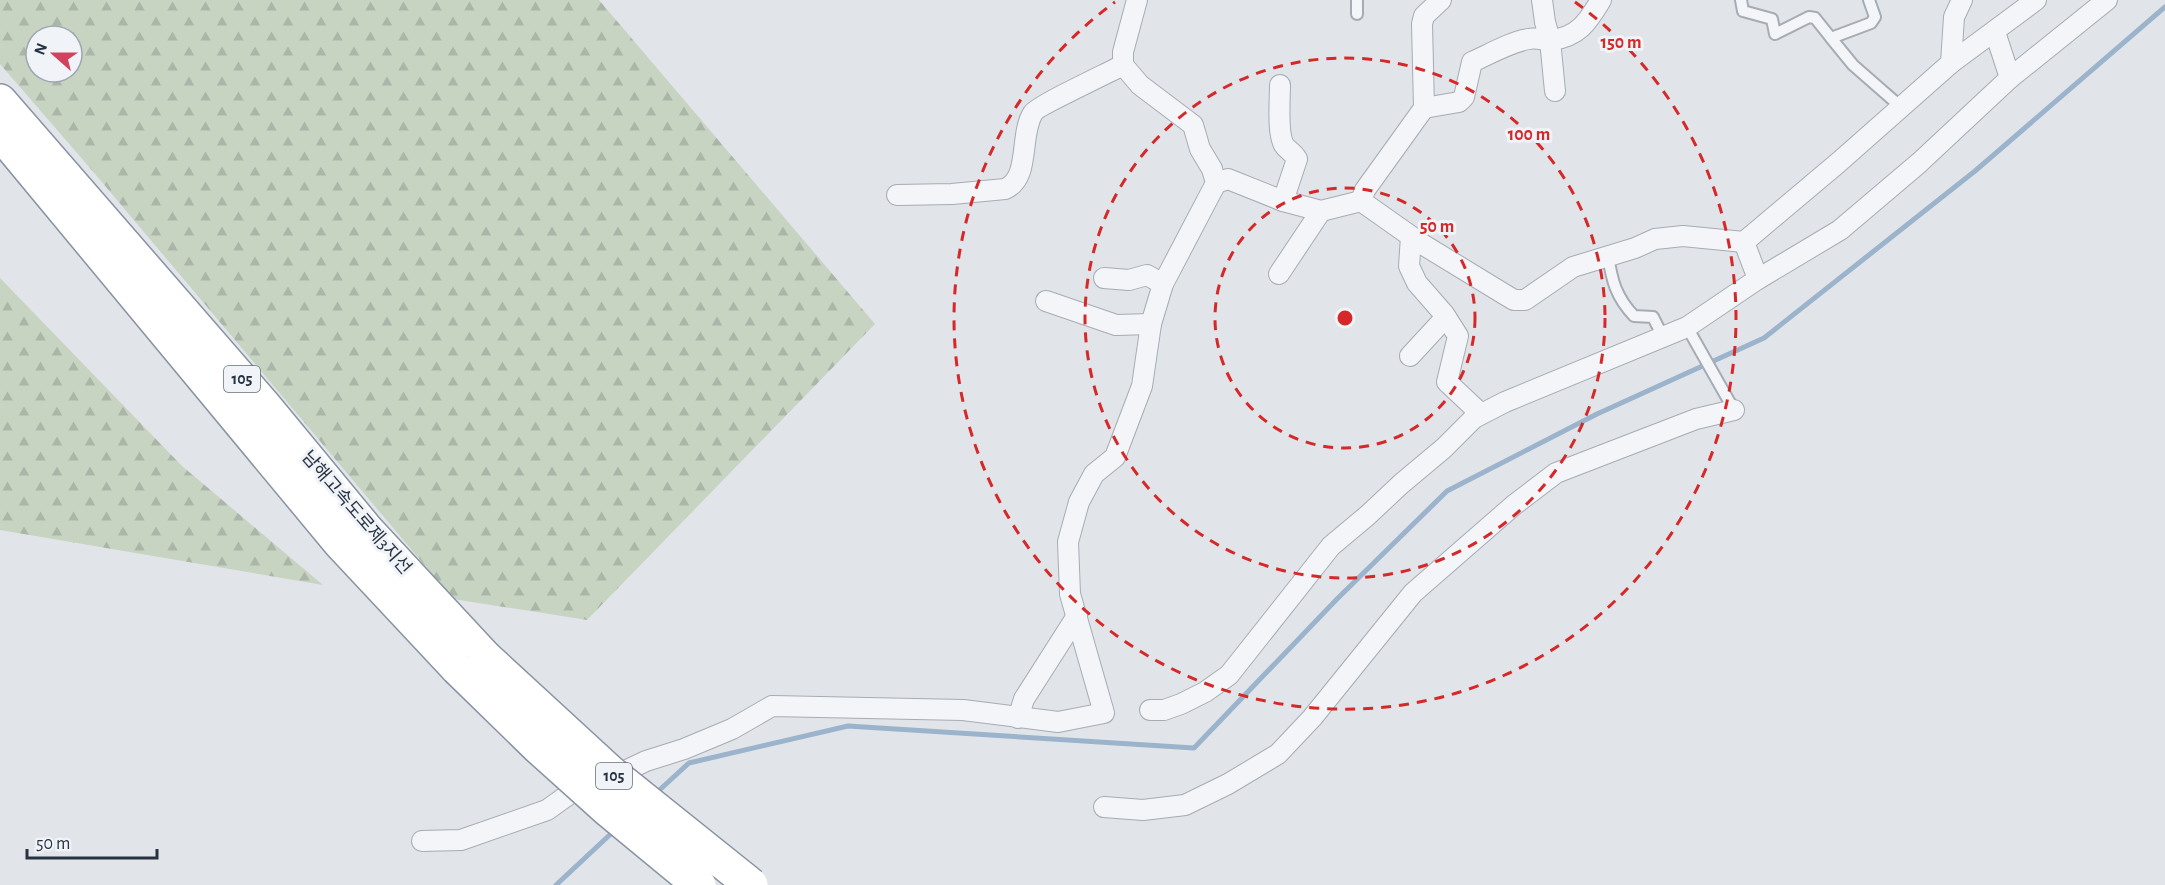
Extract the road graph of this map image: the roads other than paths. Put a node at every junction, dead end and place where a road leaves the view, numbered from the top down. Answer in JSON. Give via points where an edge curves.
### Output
{"nodes":[{"id":1,"x":1137,"y":0,"type":"edge"},
{"id":2,"x":1357,"y":0,"type":"edge"},
{"id":3,"x":1440,"y":0,"type":"edge"},
{"id":4,"x":1542,"y":0,"type":"edge"},
{"id":5,"x":1601,"y":0,"type":"edge"},
{"id":6,"x":1741,"y":0,"type":"edge"},
{"id":7,"x":1869,"y":0,"type":"edge"},
{"id":8,"x":1962,"y":0,"type":"edge"},
{"id":9,"x":2036,"y":0,"type":"edge"},
{"id":10,"x":2107,"y":0,"type":"edge"},
{"id":11,"x":1357,"y":14,"type":"dead end"},
{"id":12,"x":1995,"y":32,"type":"junction"},
{"id":13,"x":1831,"y":38,"type":"junction"},
{"id":14,"x":1550,"y":40,"type":"junction"},
{"id":15,"x":1951,"y":63,"type":"junction"},
{"id":16,"x":1123,"y":64,"type":"junction"},
{"id":17,"x":2010,"y":78,"type":"junction"},
{"id":18,"x":1280,"y":85,"type":"dead end"},
{"id":19,"x":1555,"y":91,"type":"dead end"},
{"id":20,"x":0,"y":101,"type":"edge"},
{"id":21,"x":1901,"y":107,"type":"junction"},
{"id":22,"x":1424,"y":108,"type":"junction"},
{"id":23,"x":0,"y":133,"type":"edge"},
{"id":24,"x":1216,"y":183,"type":"junction"},
{"id":25,"x":897,"y":195,"type":"dead end"},
{"id":26,"x":1283,"y":201,"type":"junction"},
{"id":27,"x":1361,"y":201,"type":"junction"},
{"id":28,"x":1321,"y":211,"type":"junction"},
{"id":29,"x":1411,"y":237,"type":"junction"},
{"id":30,"x":1744,"y":242,"type":"junction"},
{"id":31,"x":1608,"y":256,"type":"junction"},
{"id":32,"x":1279,"y":274,"type":"dead end"},
{"id":33,"x":1104,"y":278,"type":"dead end"},
{"id":34,"x":1758,"y":279,"type":"junction"},
{"id":35,"x":1163,"y":284,"type":"junction"},
{"id":36,"x":1046,"y":301,"type":"dead end"},
{"id":37,"x":1446,"y":317,"type":"junction"},
{"id":38,"x":1151,"y":324,"type":"junction"},
{"id":39,"x":1687,"y":327,"type":"junction"},
{"id":40,"x":1663,"y":338,"type":"junction"},
{"id":41,"x":1410,"y":356,"type":"dead end"},
{"id":42,"x":1734,"y":410,"type":"joint"},
{"id":43,"x":1481,"y":414,"type":"junction"},
{"id":44,"x":1077,"y":616,"type":"junction"},
{"id":45,"x":471,"y":662,"type":"junction"},
{"id":46,"x":1150,"y":710,"type":"dead end"},
{"id":47,"x":1018,"y":718,"type":"junction"},
{"id":48,"x":1104,"y":807,"type":"dead end"},
{"id":49,"x":422,"y":841,"type":"dead end"},
{"id":50,"x":699,"y":885,"type":"edge"},
{"id":51,"x":752,"y":885,"type":"edge"}],
"edges":[{"from":1,"to":16,"type":"street"},
{"from":2,"to":11,"type":"lane"},
{"from":3,"to":22,"type":"street","via":[[1424,16],[1422,24]]},
{"from":4,"to":14,"type":"street"},
{"from":5,"to":14,"type":"street","via":[[1583,27]]},
{"from":6,"to":13,"type":"lane","via":[[1743,11],[1772,19],[1775,34],[1809,17],[1815,18]]},
{"from":7,"to":13,"type":"lane","via":[[1875,17],[1871,23]]},
{"from":8,"to":15,"type":"street","via":[[1954,17]]},
{"from":9,"to":12,"type":"street"},
{"from":10,"to":17,"type":"street"},
{"from":12,"to":15,"type":"street"},
{"from":12,"to":17,"type":"street"},
{"from":13,"to":21,"type":"lane","via":[[1853,65]]},
{"from":14,"to":19,"type":"street"},
{"from":14,"to":22,"type":"street","via":[[1528,39],[1472,62],[1459,102]]},
{"from":15,"to":21,"type":"street"},
{"from":16,"to":24,"type":"street","via":[[1140,85],[1193,124]]},
{"from":16,"to":25,"type":"street","via":[[1033,112],[1020,174],[1012,186],[952,194]]},
{"from":17,"to":34,"type":"street","via":[[1840,230]]},
{"from":18,"to":26,"type":"street","via":[[1281,138],[1284,147],[1297,159]]},
{"from":20,"to":45,"type":"highway","name":"남해고속도로제3지선","number":"105","via":[[263,404]]},
{"from":21,"to":30,"type":"street"},
{"from":22,"to":27,"type":"street"},
{"from":23,"to":45,"type":"highway","name":"남해고속도로제3지선","number":"105","via":[[340,543]]},
{"from":24,"to":26,"type":"street","via":[[1228,179]]},
{"from":24,"to":35,"type":"street"},
{"from":26,"to":28,"type":"street"},
{"from":27,"to":28,"type":"street"},
{"from":27,"to":29,"type":"street"},
{"from":28,"to":32,"type":"street"},
{"from":29,"to":31,"type":"street","via":[[1514,300],[1525,300],[1573,267]]},
{"from":29,"to":37,"type":"street","via":[[1409,266],[1417,283]]},
{"from":30,"to":31,"type":"street","via":[[1683,236],[1655,239]]},
{"from":30,"to":34,"type":"street"},
{"from":31,"to":40,"type":"lane","via":[[1621,303],[1634,316],[1653,317]]},
{"from":33,"to":35,"type":"street","via":[[1130,280],[1147,275]]},
{"from":34,"to":39,"type":"street"},
{"from":35,"to":38,"type":"street"},
{"from":36,"to":38,"type":"street","via":[[1116,325]]},
{"from":37,"to":41,"type":"street"},
{"from":37,"to":43,"type":"street","via":[[1458,336],[1448,382]]},
{"from":38,"to":44,"type":"street","via":[[1142,386],[1115,457],[1094,474],[1079,502],[1068,542],[1070,594]]},
{"from":39,"to":40,"type":"street"},
{"from":39,"to":42,"type":"lane"},
{"from":40,"to":43,"type":"street"},
{"from":42,"to":48,"type":"street","via":[[1696,419],[1548,479],[1413,593],[1278,754],[1185,804],[1143,810]]},
{"from":43,"to":46,"type":"street","via":[[1331,546],[1229,675],[1181,704]]},
{"from":44,"to":47,"type":"street","via":[[1024,699]]},
{"from":44,"to":47,"type":"street","via":[[1104,713],[1058,722]]},
{"from":45,"to":50,"type":"highway","name":"남해고속도로제3지선","number":"105","bridge":true,"via":[[538,747]]},
{"from":45,"to":51,"type":"highway","name":"남해고속도로제3지선","number":"105","bridge":true},
{"from":47,"to":49,"type":"street","via":[[963,710],[772,706],[732,729],[684,749],[625,771],[596,775],[547,810],[461,840]]}]}
